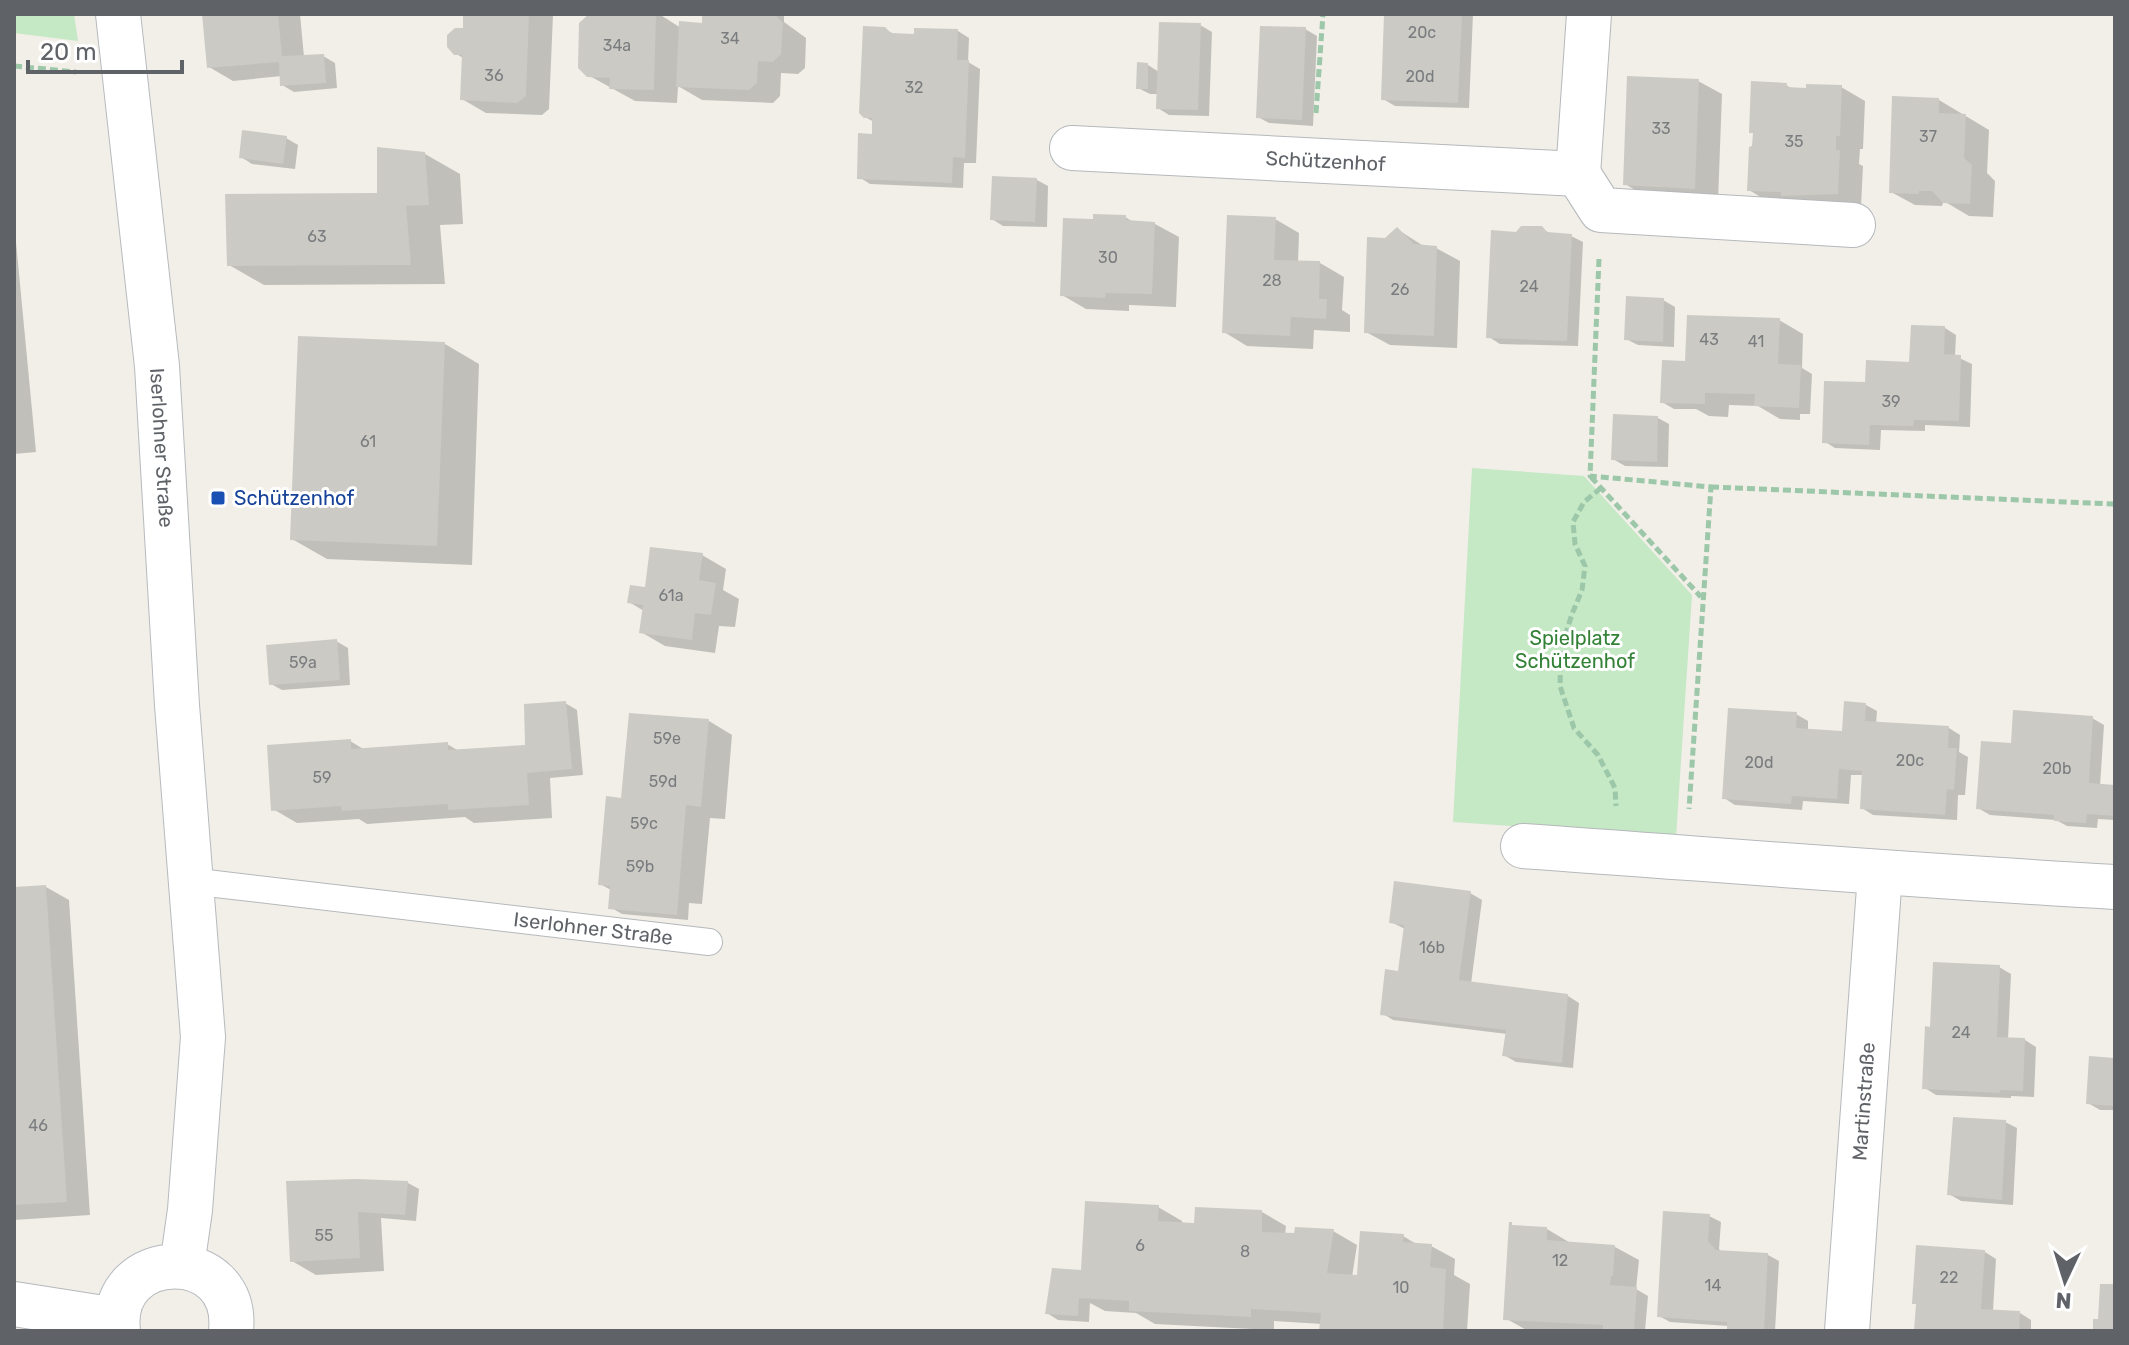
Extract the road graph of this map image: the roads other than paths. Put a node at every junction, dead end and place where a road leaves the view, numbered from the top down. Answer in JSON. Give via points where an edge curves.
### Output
{"nodes":[{"id":1,"x":118,"y":14,"type":"edge"},
{"id":2,"x":1589,"y":14,"type":"edge"},
{"id":3,"x":1072,"y":148,"type":"dead end"},
{"id":4,"x":1578,"y":174,"type":"junction"},
{"id":5,"x":1853,"y":225,"type":"dead end"},
{"id":6,"x":1523,"y":846,"type":"dead end"},
{"id":7,"x":1880,"y":874,"type":"junction"},
{"id":8,"x":190,"y":881,"type":"junction"},
{"id":9,"x":2115,"y":887,"type":"edge"},
{"id":10,"x":709,"y":942,"type":"dead end"},
{"id":11,"x":182,"y":1266,"type":"junction"},
{"id":12,"x":14,"y":1304,"type":"edge"},
{"id":13,"x":117,"y":1326,"type":"edge"},
{"id":14,"x":231,"y":1331,"type":"edge"},
{"id":15,"x":1847,"y":1331,"type":"edge"}],
"edges":[{"from":1,"to":8,"type":"street","name":"Iserlohner Straße","via":[[157,366]]},
{"from":2,"to":4,"type":"street"},
{"from":3,"to":4,"type":"street","name":"Schützenhof"},
{"from":4,"to":5,"type":"street","via":[[1601,210]]},
{"from":6,"to":7,"type":"street"},
{"from":7,"to":9,"type":"street"},
{"from":7,"to":15,"type":"street","name":"Martinstraße"},
{"from":8,"to":10,"type":"lane","name":"Iserlohner Straße"},
{"from":8,"to":11,"type":"street","name":"Iserlohner Straße","via":[[203,1037]]},
{"from":11,"to":13,"type":"street","via":[[163,1266],[130,1285]]},
{"from":11,"to":14,"type":"street","via":[[201,1271],[216,1283],[233,1318]]},
{"from":12,"to":13,"type":"street"}]}
